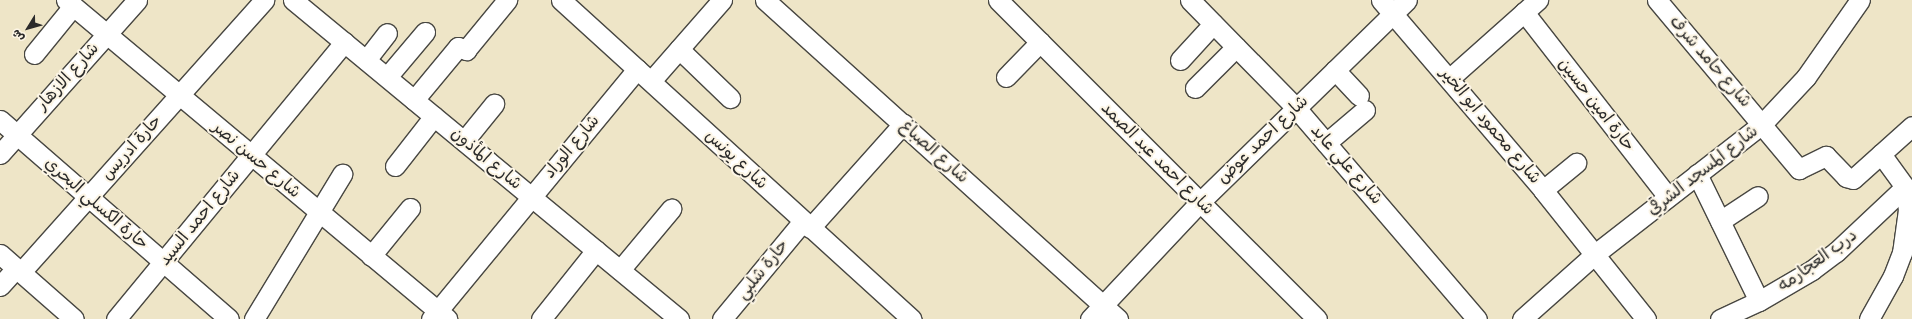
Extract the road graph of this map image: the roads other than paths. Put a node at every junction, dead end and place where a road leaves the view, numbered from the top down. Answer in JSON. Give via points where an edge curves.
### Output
{"nodes":[{"id":1,"x":137,"y":0,"type":"edge"},
{"id":2,"x":264,"y":0,"type":"edge"},
{"id":3,"x":294,"y":0,"type":"edge"},
{"id":4,"x":507,"y":0,"type":"edge"},
{"id":5,"x":561,"y":0,"type":"edge"},
{"id":6,"x":722,"y":0,"type":"edge"},
{"id":7,"x":765,"y":0,"type":"edge"},
{"id":8,"x":998,"y":0,"type":"edge"},
{"id":9,"x":1190,"y":0,"type":"edge"},
{"id":10,"x":1382,"y":0,"type":"edge"},
{"id":11,"x":1656,"y":0,"type":"edge"},
{"id":12,"x":1860,"y":0,"type":"edge"},
{"id":13,"x":70,"y":3,"type":"edge"},
{"id":14,"x":1531,"y":6,"type":"edge"},
{"id":15,"x":1401,"y":7,"type":"edge"},
{"id":16,"x":1213,"y":24,"type":"junction"},
{"id":17,"x":425,"y":32,"type":"dead end"},
{"id":18,"x":387,"y":33,"type":"dead end"},
{"id":19,"x":106,"y":34,"type":"junction"},
{"id":20,"x":344,"y":42,"type":"junction"},
{"id":21,"x":1040,"y":42,"type":"junction"},
{"id":22,"x":1236,"y":47,"type":"junction"},
{"id":23,"x":679,"y":49,"type":"junction"},
{"id":24,"x":34,"y":54,"type":"dead end"},
{"id":25,"x":366,"y":60,"type":"junction"},
{"id":26,"x":1180,"y":60,"type":"dead end"},
{"id":27,"x":1335,"y":70,"type":"junction"},
{"id":28,"x":644,"y":75,"type":"junction"},
{"id":29,"x":387,"y":77,"type":"junction"},
{"id":30,"x":1006,"y":78,"type":"dead end"},
{"id":31,"x":1450,"y":78,"type":"junction"},
{"id":32,"x":1195,"y":88,"type":"dead end"},
{"id":33,"x":179,"y":95,"type":"junction"},
{"id":34,"x":730,"y":98,"type":"dead end"},
{"id":35,"x":414,"y":100,"type":"junction"},
{"id":36,"x":494,"y":104,"type":"dead end"},
{"id":37,"x":1296,"y":108,"type":"junction"},
{"id":38,"x":434,"y":116,"type":"junction"},
{"id":39,"x":0,"y":120,"type":"edge"},
{"id":40,"x":1763,"y":123,"type":"junction"},
{"id":41,"x":903,"y":124,"type":"junction"},
{"id":42,"x":1912,"y":126,"type":"edge"},
{"id":43,"x":17,"y":135,"type":"junction"},
{"id":44,"x":464,"y":141,"type":"junction"},
{"id":45,"x":1326,"y":143,"type":"junction"},
{"id":46,"x":0,"y":154,"type":"edge"},
{"id":47,"x":1881,"y":154,"type":"junction"},
{"id":48,"x":251,"y":155,"type":"junction"},
{"id":49,"x":1576,"y":163,"type":"dead end"},
{"id":50,"x":395,"y":166,"type":"dead end"},
{"id":51,"x":342,"y":174,"type":"dead end"},
{"id":52,"x":1697,"y":174,"type":"junction"},
{"id":53,"x":1905,"y":187,"type":"junction"},
{"id":54,"x":1543,"y":190,"type":"junction"},
{"id":55,"x":1758,"y":196,"type":"dead end"},
{"id":56,"x":531,"y":197,"type":"junction"},
{"id":57,"x":1668,"y":197,"type":"junction"},
{"id":58,"x":88,"y":198,"type":"junction"},
{"id":59,"x":1200,"y":202,"type":"junction"},
{"id":60,"x":410,"y":208,"type":"dead end"},
{"id":61,"x":671,"y":209,"type":"dead end"},
{"id":62,"x":318,"y":211,"type":"junction"},
{"id":63,"x":1720,"y":221,"type":"junction"},
{"id":64,"x":806,"y":225,"type":"junction"},
{"id":65,"x":596,"y":250,"type":"junction"},
{"id":66,"x":0,"y":254,"type":"edge"},
{"id":67,"x":1595,"y":254,"type":"junction"},
{"id":68,"x":371,"y":256,"type":"junction"},
{"id":69,"x":163,"y":262,"type":"junction"},
{"id":70,"x":19,"y":270,"type":"junction"},
{"id":71,"x":620,"y":270,"type":"junction"},
{"id":72,"x":0,"y":286,"type":"edge"},
{"id":73,"x":1759,"y":301,"type":"junction"},
{"id":74,"x":1102,"y":304,"type":"junction"},
{"id":75,"x":438,"y":316,"type":"edge"},
{"id":76,"x":1532,"y":316,"type":"edge"},
{"id":77,"x":74,"y":319,"type":"edge"},
{"id":78,"x":116,"y":319,"type":"edge"},
{"id":79,"x":229,"y":319,"type":"edge"},
{"id":80,"x":254,"y":319,"type":"edge"},
{"id":81,"x":541,"y":319,"type":"edge"},
{"id":82,"x":679,"y":319,"type":"edge"},
{"id":83,"x":722,"y":319,"type":"edge"},
{"id":84,"x":912,"y":319,"type":"edge"},
{"id":85,"x":1090,"y":319,"type":"edge"},
{"id":86,"x":1118,"y":319,"type":"edge"},
{"id":87,"x":1317,"y":319,"type":"edge"},
{"id":88,"x":1477,"y":319,"type":"edge"},
{"id":89,"x":1646,"y":319,"type":"edge"},
{"id":90,"x":1720,"y":319,"type":"edge"},
{"id":91,"x":1869,"y":319,"type":"edge"}],
"edges":[{"from":1,"to":19,"type":"street","name":"شارع الازهار"},
{"from":2,"to":33,"type":"street","name":"حارة ادريس"},
{"from":3,"to":20,"type":"street","name":"شارع المأذون"},
{"from":4,"to":35,"type":"street","via":[[466,50],[458,47]]},
{"from":5,"to":28,"type":"street","name":"شارع يونس"},
{"from":6,"to":23,"type":"street","name":"شارع الوراد"},
{"from":7,"to":41,"type":"street","name":"شارع الصباغ"},
{"from":8,"to":21,"type":"street","name":"شارع احمد عبد الصمد"},
{"from":9,"to":16,"type":"street","name":"شارع علي عابد"},
{"from":10,"to":15,"type":"street","name":"شارع محمود ابو الخير"},
{"from":11,"to":40,"type":"street","name":"شارع حامد شرف"},
{"from":12,"to":40,"type":"street","name":"شارع المسجد الشرقي","via":[[1806,77]]},
{"from":13,"to":19,"type":"street","name":"شارع حسن نصر"},
{"from":13,"to":24,"type":"street"},
{"from":14,"to":31,"type":"street","name":"حارة امين حسين"},
{"from":14,"to":57,"type":"street","name":"حارة امين حسين"},
{"from":15,"to":27,"type":"street","name":"شارع احمد عوض"},
{"from":15,"to":31,"type":"street","name":"شارع محمود ابو الخير"},
{"from":16,"to":22,"type":"street","name":"شارع علي عابد"},
{"from":16,"to":26,"type":"street"},
{"from":17,"to":29,"type":"street"},
{"from":18,"to":25,"type":"street"},
{"from":19,"to":33,"type":"street","name":"شارع حسن نصر"},
{"from":19,"to":43,"type":"street","name":"شارع الازهار"},
{"from":20,"to":25,"type":"street","name":"شارع المأذون"},
{"from":20,"to":48,"type":"street","name":"شارع احمد السيد"},
{"from":21,"to":30,"type":"street"},
{"from":21,"to":59,"type":"street","name":"شارع احمد عبد الصمد"},
{"from":22,"to":32,"type":"street"},
{"from":22,"to":37,"type":"street","name":"شارع علي عابد"},
{"from":23,"to":28,"type":"street","name":"شارع الوراد"},
{"from":23,"to":34,"type":"street"},
{"from":25,"to":29,"type":"street","name":"شارع المأذون"},
{"from":27,"to":37,"type":"street","name":"شارع احمد عوض"},
{"from":27,"to":45,"type":"street","via":[[1362,103]]},
{"from":28,"to":56,"type":"street","name":"شارع الوراد"},
{"from":28,"to":64,"type":"street","name":"شارع يونس"},
{"from":29,"to":35,"type":"street","name":"شارع المأذون"},
{"from":31,"to":54,"type":"street","name":"شارع محمود ابو الخير"},
{"from":33,"to":48,"type":"street","name":"شارع حسن نصر"},
{"from":33,"to":58,"type":"street","name":"حارة ادريس"},
{"from":35,"to":38,"type":"street","name":"شارع المأذون"},
{"from":36,"to":44,"type":"street"},
{"from":37,"to":45,"type":"street","name":"شارع علي عابد"},
{"from":37,"to":59,"type":"street","name":"شارع احمد عوض"},
{"from":38,"to":44,"type":"street","name":"شارع المأذون"},
{"from":38,"to":50,"type":"street"},
{"from":39,"to":43,"type":"street","name":"حارة الكسلي البحري"},
{"from":40,"to":47,"type":"street","name":"شارع حامد شرف","via":[[1799,168],[1826,156],[1846,177],[1853,179]]},
{"from":40,"to":52,"type":"street","name":"شارع المسجد الشرقي"},
{"from":41,"to":64,"type":"street","name":"حارة شلبي"},
{"from":41,"to":74,"type":"street","name":"شارع الصباغ"},
{"from":42,"to":47,"type":"street"},
{"from":43,"to":46,"type":"street","name":"شارع الازهار"},
{"from":43,"to":58,"type":"street","name":"حارة الكسلي البحري"},
{"from":44,"to":56,"type":"street","name":"شارع المأذون"},
{"from":45,"to":88,"type":"street","name":"شارع علي عابد"},
{"from":47,"to":53,"type":"street"},
{"from":48,"to":62,"type":"street","name":"شارع حسن نصر"},
{"from":48,"to":69,"type":"street","name":"شارع احمد السيد"},
{"from":49,"to":54,"type":"street"},
{"from":51,"to":62,"type":"street"},
{"from":52,"to":57,"type":"street","name":"شارع المسجد الشرقي"},
{"from":52,"to":63,"type":"street"},
{"from":53,"to":73,"type":"street","name":"درب العجارمه","via":[[1836,252]]},
{"from":53,"to":91,"type":"street","via":[[1908,210],[1902,253],[1893,276]]},
{"from":54,"to":67,"type":"street","name":"شارع محمود ابو الخير"},
{"from":55,"to":63,"type":"street"},
{"from":56,"to":65,"type":"street","name":"شارع المأذون"},
{"from":56,"to":75,"type":"street","name":"شارع الوراد"},
{"from":57,"to":67,"type":"street","name":"شارع المسجد الشرقي"},
{"from":58,"to":69,"type":"street","name":"حارة الكسلي البحري"},
{"from":58,"to":70,"type":"street","name":"حارة ادريس"},
{"from":59,"to":74,"type":"street","name":"شارع احمد عوض"},
{"from":59,"to":87,"type":"street","name":"شارع احمد عبد الصمد"},
{"from":60,"to":68,"type":"street"},
{"from":61,"to":71,"type":"street"},
{"from":62,"to":68,"type":"street","name":"شارع حسن نصر"},
{"from":62,"to":80,"type":"street"},
{"from":63,"to":73,"type":"street"},
{"from":64,"to":83,"type":"street","name":"حارة شلبي"},
{"from":64,"to":84,"type":"street","name":"شارع يونس"},
{"from":65,"to":71,"type":"street","name":"شارع المأذون"},
{"from":65,"to":81,"type":"street"},
{"from":66,"to":70,"type":"street"},
{"from":67,"to":76,"type":"street","name":"شارع المسجد الشرقي"},
{"from":67,"to":89,"type":"street","name":"شارع محمود ابو الخير"},
{"from":68,"to":75,"type":"street","name":"شارع حسن نصر"},
{"from":69,"to":78,"type":"street","name":"شارع احمد السيد"},
{"from":69,"to":79,"type":"street","name":"حارة الكسلي البحري"},
{"from":70,"to":72,"type":"street","name":"حارة ادريس"},
{"from":70,"to":77,"type":"street"},
{"from":71,"to":82,"type":"street","name":"شارع المأذون"},
{"from":73,"to":90,"type":"street","name":"درب العجارمه"},
{"from":74,"to":85,"type":"street","name":"شارع احمد عوض"},
{"from":74,"to":86,"type":"street","name":"شارع الصباغ"}]}
